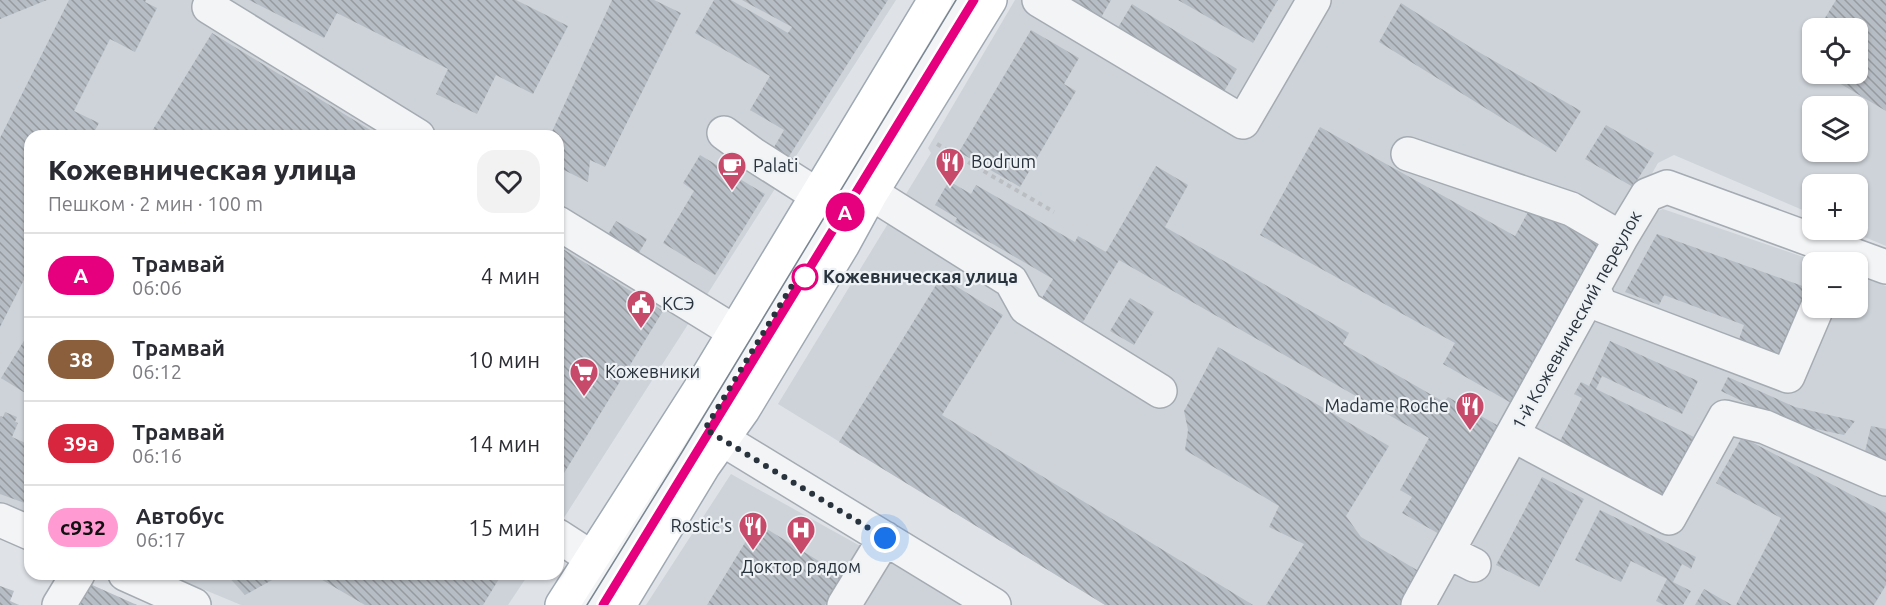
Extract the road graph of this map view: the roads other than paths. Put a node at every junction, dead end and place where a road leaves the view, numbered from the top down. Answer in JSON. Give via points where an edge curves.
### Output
{"nodes":[{"id":1,"x":935,"y":0,"type":"edge"},
{"id":2,"x":966,"y":0,"type":"edge"},
{"id":3,"x":990,"y":0,"type":"edge"},
{"id":4,"x":1039,"y":0,"type":"edge"},
{"id":5,"x":1314,"y":0,"type":"edge"},
{"id":6,"x":209,"y":7,"type":"dead end"},
{"id":7,"x":408,"y":130,"type":"edge"},
{"id":8,"x":724,"y":133,"type":"dead end"},
{"id":9,"x":1408,"y":154,"type":"dead end"},
{"id":10,"x":871,"y":193,"type":"junction"},
{"id":11,"x":818,"y":195,"type":"junction"},
{"id":12,"x":564,"y":227,"type":"edge"},
{"id":13,"x":1621,"y":238,"type":"junction"},
{"id":14,"x":1827,"y":252,"type":"edge"},
{"id":15,"x":1868,"y":263,"type":"edge"},
{"id":16,"x":1886,"y":267,"type":"edge"},
{"id":17,"x":1594,"y":290,"type":"junction"},
{"id":18,"x":1813,"y":318,"type":"edge"},
{"id":19,"x":735,"y":332,"type":"junction"},
{"id":20,"x":1160,"y":391,"type":"dead end"},
{"id":21,"x":703,"y":428,"type":"junction"},
{"id":22,"x":1513,"y":435,"type":"junction"},
{"id":23,"x":1886,"y":479,"type":"edge"},
{"id":24,"x":0,"y":520,"type":"edge"},
{"id":25,"x":24,"y":530,"type":"edge"},
{"id":26,"x":885,"y":538,"type":"junction"},
{"id":27,"x":564,"y":540,"type":"edge"},
{"id":28,"x":592,"y":558,"type":"junction"},
{"id":29,"x":74,"y":580,"type":"edge"},
{"id":30,"x":139,"y":580,"type":"edge"},
{"id":31,"x":59,"y":605,"type":"edge"},
{"id":32,"x":194,"y":605,"type":"edge"},
{"id":33,"x":562,"y":605,"type":"edge"},
{"id":34,"x":596,"y":605,"type":"edge"},
{"id":35,"x":619,"y":605,"type":"edge"},
{"id":36,"x":844,"y":605,"type":"edge"},
{"id":37,"x":994,"y":605,"type":"edge"},
{"id":38,"x":1418,"y":605,"type":"edge"}],
"edges":[{"from":1,"to":11,"type":"main road"},
{"from":2,"to":21,"type":"street"},
{"from":3,"to":10,"type":"main road"},
{"from":4,"to":5,"type":"street","via":[[1243,122]]},
{"from":6,"to":7,"type":"street"},
{"from":8,"to":11,"type":"street"},
{"from":9,"to":13,"type":"street","via":[[1571,209]]},
{"from":10,"to":20,"type":"street","via":[[1011,280],[1026,308]]},
{"from":10,"to":21,"type":"main road","via":[[743,410]]},
{"from":11,"to":19,"type":"main road"},
{"from":12,"to":19,"type":"street"},
{"from":13,"to":14,"type":"street","name":"1-й Кожевнический переулок","via":[[1631,201],[1667,187]]},
{"from":13,"to":17,"type":"street","name":"1-й Кожевнический переулок"},
{"from":15,"to":16,"type":"street","name":"1-й Кожевнический переулок"},
{"from":17,"to":18,"type":"street","via":[[1600,305],[1788,376]]},
{"from":17,"to":22,"type":"street","name":"1-й Кожевнический переулок"},
{"from":19,"to":21,"type":"main road"},
{"from":21,"to":26,"type":"street"},
{"from":21,"to":28,"type":"main road"},
{"from":21,"to":34,"type":"street"},
{"from":21,"to":35,"type":"main road"},
{"from":22,"to":23,"type":"street","via":[[1669,518],[1725,417],[1765,427]]},
{"from":22,"to":38,"type":"street","name":"1-й Кожевнический переулок","via":[[1461,559]]},
{"from":24,"to":25,"type":"street"},
{"from":26,"to":36,"type":"street"},
{"from":26,"to":37,"type":"street"},
{"from":27,"to":28,"type":"street"},
{"from":28,"to":33,"type":"main road"},
{"from":29,"to":31,"type":"street"},
{"from":30,"to":32,"type":"street"}]}
